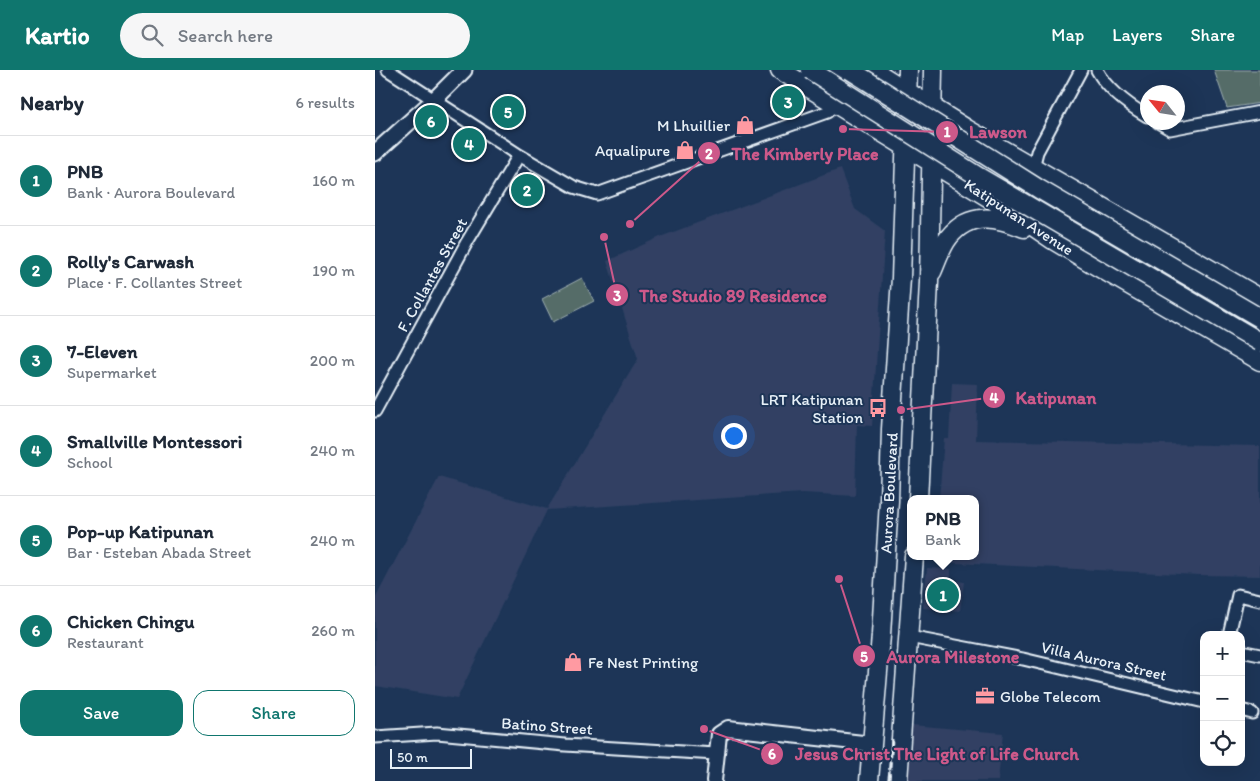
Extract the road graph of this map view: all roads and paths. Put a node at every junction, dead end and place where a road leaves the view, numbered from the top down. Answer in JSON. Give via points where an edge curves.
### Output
{"nodes":[{"id":1,"x":388,"y":70,"type":"edge"},
{"id":2,"x":464,"y":70,"type":"edge"},
{"id":3,"x":809,"y":70,"type":"edge"},
{"id":4,"x":850,"y":70,"type":"edge"},
{"id":5,"x":873,"y":70,"type":"edge"},
{"id":6,"x":908,"y":70,"type":"edge"},
{"id":7,"x":1081,"y":70,"type":"edge"},
{"id":8,"x":1097,"y":70,"type":"edge"},
{"id":9,"x":787,"y":72,"type":"edge"},
{"id":10,"x":933,"y":74,"type":"edge"},
{"id":11,"x":907,"y":92,"type":"junction"},
{"id":12,"x":434,"y":100,"type":"junction"},
{"id":13,"x":837,"y":103,"type":"junction"},
{"id":14,"x":933,"y":108,"type":"junction"},
{"id":15,"x":1140,"y":112,"type":"edge"},
{"id":16,"x":1260,"y":112,"type":"edge"},
{"id":17,"x":866,"y":122,"type":"junction"},
{"id":18,"x":1185,"y":127,"type":"edge"},
{"id":19,"x":967,"y":130,"type":"junction"},
{"id":20,"x":905,"y":146,"type":"junction"},
{"id":21,"x":375,"y":153,"type":"edge"},
{"id":22,"x":519,"y":155,"type":"junction"},
{"id":23,"x":930,"y":162,"type":"junction"},
{"id":24,"x":1033,"y":168,"type":"junction"},
{"id":25,"x":903,"y":197,"type":"junction"},
{"id":26,"x":1009,"y":210,"type":"junction"},
{"id":27,"x":1113,"y":214,"type":"junction"},
{"id":28,"x":1142,"y":231,"type":"junction"},
{"id":29,"x":1053,"y":240,"type":"junction"},
{"id":30,"x":1093,"y":264,"type":"junction"},
{"id":31,"x":929,"y":282,"type":"junction"},
{"id":32,"x":1123,"y":282,"type":"junction"},
{"id":33,"x":1260,"y":298,"type":"edge"},
{"id":34,"x":1260,"y":318,"type":"edge"},
{"id":35,"x":1260,"y":342,"type":"edge"},
{"id":36,"x":1260,"y":361,"type":"edge"},
{"id":37,"x":380,"y":391,"type":"edge"},
{"id":38,"x":375,"y":411,"type":"edge"},
{"id":39,"x":918,"y":495,"type":"edge"},
{"id":40,"x":914,"y":560,"type":"edge"},
{"id":41,"x":1260,"y":600,"type":"edge"},
{"id":42,"x":1230,"y":631,"type":"edge"},
{"id":43,"x":881,"y":635,"type":"junction"},
{"id":44,"x":909,"y":637,"type":"junction"},
{"id":45,"x":1245,"y":652,"type":"edge"},
{"id":46,"x":1260,"y":655,"type":"edge"},
{"id":47,"x":1200,"y":701,"type":"edge"},
{"id":48,"x":375,"y":737,"type":"edge"},
{"id":49,"x":872,"y":744,"type":"junction"},
{"id":50,"x":716,"y":754,"type":"junction"},
{"id":51,"x":715,"y":781,"type":"edge"},
{"id":52,"x":869,"y":781,"type":"edge"},
{"id":53,"x":899,"y":781,"type":"edge"}],
"edges":[{"from":1,"to":12,"type":"street"},
{"from":2,"to":12,"type":"main road"},
{"from":3,"to":35,"type":"main road","name":"Katipunan Avenue","bridge":true,"via":[[979,177]]},
{"from":4,"to":34,"type":"main road","name":"Katipunan Avenue","bridge":true,"via":[[1015,174]]},
{"from":5,"to":11,"type":"main road"},
{"from":6,"to":11,"type":"main road","name":"Aurora Boulevard"},
{"from":7,"to":24,"type":"street","via":[[1037,152]]},
{"from":8,"to":15,"type":"street","via":[[1103,82]]},
{"from":9,"to":13,"type":"main road","name":"Katipunan Avenue"},
{"from":10,"to":14,"type":"main road","name":"Aurora Boulevard"},
{"from":10,"to":19,"type":"main road","via":[[945,102]]},
{"from":11,"to":14,"type":"main road"},
{"from":11,"to":20,"type":"main road","name":"Aurora Boulevard"},
{"from":12,"to":21,"type":"main road"},
{"from":12,"to":22,"type":"street"},
{"from":13,"to":17,"type":"main road","name":"Katipunan Avenue"},
{"from":13,"to":22,"type":"street","via":[[827,112],[597,194],[574,187]]},
{"from":14,"to":19,"type":"main road"},
{"from":14,"to":23,"type":"main road","name":"Aurora Boulevard"},
{"from":16,"to":18,"type":"street"},
{"from":17,"to":20,"type":"main road","name":"Katipunan Avenue"},
{"from":17,"to":25,"type":"main road","via":[[891,153]]},
{"from":19,"to":24,"type":"main road"},
{"from":20,"to":23,"type":"main road","name":"Katipunan Avenue"},
{"from":20,"to":25,"type":"main road","name":"Aurora Boulevard"},
{"from":22,"to":37,"type":"street","name":"F. Collantes Street"},
{"from":23,"to":26,"type":"main road","name":"Katipunan Avenue"},
{"from":23,"to":31,"type":"main road","name":"Aurora Boulevard"},
{"from":24,"to":26,"type":"main road"},
{"from":24,"to":27,"type":"main road"},
{"from":25,"to":43,"type":"main road","name":"Aurora Boulevard"},
{"from":26,"to":29,"type":"main road","name":"Katipunan Avenue"},
{"from":27,"to":28,"type":"main road"},
{"from":27,"to":30,"type":"main road","via":[[1121,235],[1118,245],[1112,253]]},
{"from":28,"to":32,"type":"main road","via":[[1129,243],[1121,258],[1119,266]]},
{"from":28,"to":33,"type":"main road"},
{"from":29,"to":30,"type":"main road","name":"Katipunan Avenue"},
{"from":29,"to":31,"type":"main road","via":[[1005,220],[977,219],[963,225],[949,237]]},
{"from":30,"to":32,"type":"main road","name":"Katipunan Avenue"},
{"from":31,"to":39,"type":"main road","name":"Aurora Boulevard"},
{"from":32,"to":36,"type":"main road","name":"Katipunan Avenue"},
{"from":37,"to":38,"type":"street","name":"F. Collantes Street"},
{"from":40,"to":44,"type":"main road","name":"Aurora Boulevard"},
{"from":41,"to":42,"type":"street","via":[[1238,595]]},
{"from":43,"to":44,"type":"main road"},
{"from":43,"to":49,"type":"main road","name":"Aurora Boulevard"},
{"from":44,"to":47,"type":"street","name":"Villa Aurora Street","via":[[1023,659]]},
{"from":44,"to":53,"type":"main road","name":"Aurora Boulevard"},
{"from":45,"to":46,"type":"street"},
{"from":48,"to":50,"type":"street","name":"Batino Street","via":[[437,733]]},
{"from":49,"to":50,"type":"street","via":[[728,728],[719,734]]},
{"from":49,"to":52,"type":"main road","name":"Aurora Boulevard"},
{"from":50,"to":51,"type":"street"}]}
